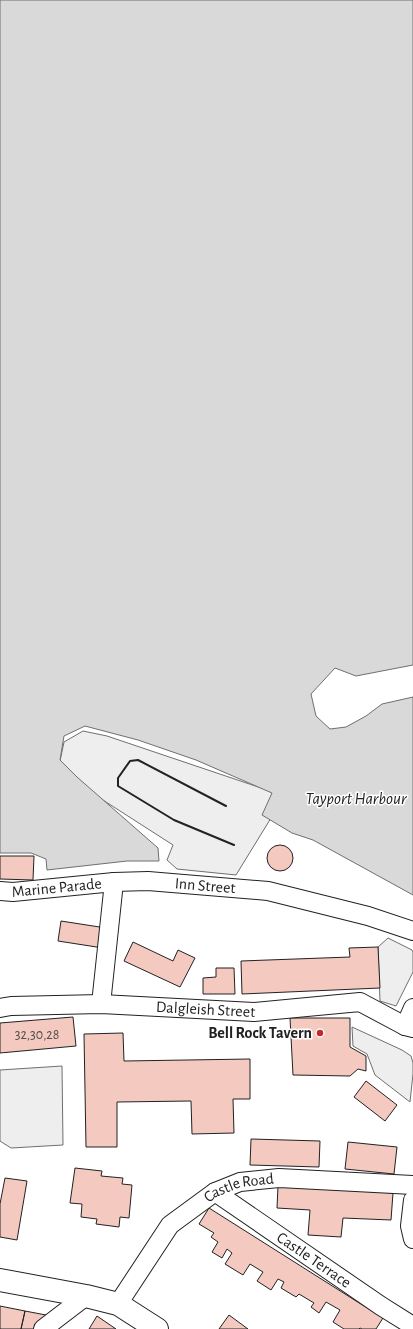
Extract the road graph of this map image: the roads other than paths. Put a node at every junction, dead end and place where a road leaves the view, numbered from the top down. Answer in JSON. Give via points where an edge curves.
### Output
{"nodes":[{"id":1,"x":114,"y":882,"type":"junction"},
{"id":2,"x":0,"y":891,"type":"edge"},
{"id":3,"x":413,"y":931,"type":"edge"},
{"id":4,"x":101,"y":1004,"type":"junction"},
{"id":5,"x":0,"y":1008,"type":"edge"},
{"id":6,"x":413,"y":1008,"type":"edge"},
{"id":7,"x":409,"y":1027,"type":"edge"},
{"id":8,"x":413,"y":1185,"type":"edge"},
{"id":9,"x":215,"y":1192,"type":"junction"},
{"id":10,"x":413,"y":1200,"type":"edge"},
{"id":11,"x":413,"y":1239,"type":"edge"},
{"id":12,"x":0,"y":1280,"type":"edge"},
{"id":13,"x":86,"y":1296,"type":"junction"},
{"id":14,"x":118,"y":1304,"type":"junction"},
{"id":15,"x":404,"y":1325,"type":"edge"},
{"id":16,"x":43,"y":1329,"type":"edge"},
{"id":17,"x":156,"y":1329,"type":"edge"}],
"edges":[{"from":1,"to":2,"type":"street","name":"Marine Parade","via":[[13,892]]},
{"from":1,"to":3,"type":"street","name":"Inn Street","via":[[148,881],[268,891],[368,916]]},
{"from":1,"to":4,"type":"street"},
{"from":4,"to":5,"type":"street","name":"Dalgleish Street"},
{"from":4,"to":7,"type":"street","name":"Dalgleish Street","via":[[254,1012],[360,1002]]},
{"from":6,"to":7,"type":"street"},
{"from":8,"to":9,"type":"street","name":"Castle Road","via":[[279,1178],[240,1182]]},
{"from":9,"to":14,"type":"street","name":"Castle Road","via":[[170,1225]]},
{"from":9,"to":15,"type":"street","name":"Castle Terrace"},
{"from":10,"to":11,"type":"street","via":[[410,1226]]},
{"from":12,"to":13,"type":"main road"},
{"from":13,"to":14,"type":"main road"},
{"from":13,"to":16,"type":"street"},
{"from":14,"to":17,"type":"main road"}]}
